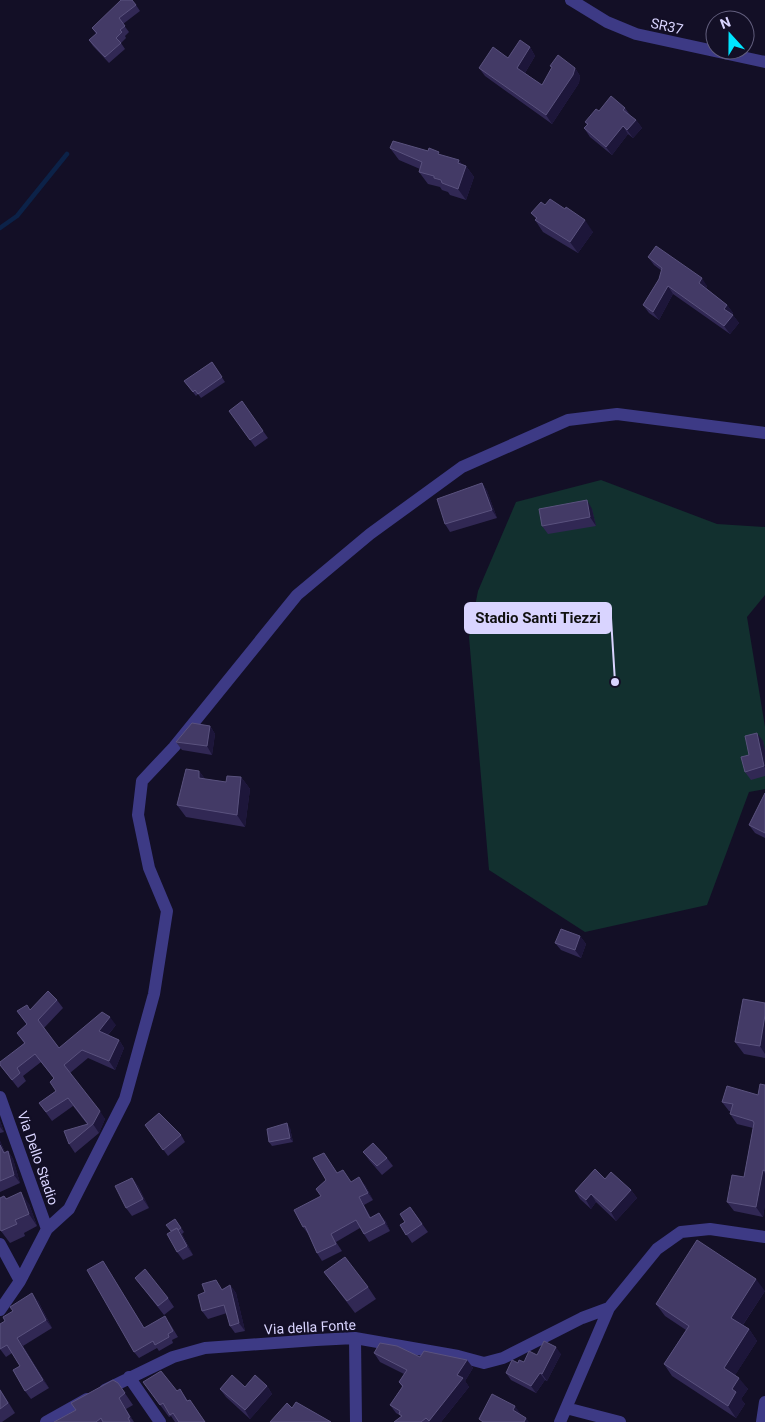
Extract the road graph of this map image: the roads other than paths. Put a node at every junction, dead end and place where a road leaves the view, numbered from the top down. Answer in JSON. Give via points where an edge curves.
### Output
{"nodes":[{"id":1,"x":570,"y":0,"type":"edge"},
{"id":2,"x":765,"y":62,"type":"edge"},
{"id":3,"x":765,"y":433,"type":"edge"},
{"id":4,"x":0,"y":1097,"type":"edge"},
{"id":5,"x":47,"y":1229,"type":"junction"},
{"id":6,"x":765,"y":1237,"type":"edge"},
{"id":7,"x":0,"y":1244,"type":"edge"},
{"id":8,"x":20,"y":1281,"type":"junction"},
{"id":9,"x":609,"y":1308,"type":"junction"},
{"id":10,"x":0,"y":1310,"type":"edge"},
{"id":11,"x":355,"y":1338,"type":"junction"},
{"id":12,"x":129,"y":1377,"type":"junction"},
{"id":13,"x":765,"y":1402,"type":"edge"},
{"id":14,"x":566,"y":1408,"type":"junction"},
{"id":15,"x":46,"y":1422,"type":"edge"},
{"id":16,"x":160,"y":1422,"type":"edge"},
{"id":17,"x":356,"y":1422,"type":"edge"},
{"id":18,"x":560,"y":1422,"type":"edge"},
{"id":19,"x":620,"y":1422,"type":"edge"},
{"id":20,"x":762,"y":1422,"type":"edge"}],
"edges":[{"from":1,"to":2,"type":"street","name":"SR37","via":[[607,22],[636,34]]},
{"from":3,"to":5,"type":"street","via":[[618,414],[568,420],[462,467],[370,534],[297,595],[142,781],[138,815],[149,868],[167,911],[154,994],[125,1099],[69,1209]]},
{"from":4,"to":5,"type":"street","name":"Via Dello Stadio"},
{"from":5,"to":8,"type":"street"},
{"from":6,"to":9,"type":"street","via":[[710,1229],[681,1232],[657,1249]]},
{"from":7,"to":8,"type":"street"},
{"from":8,"to":10,"type":"street"},
{"from":9,"to":11,"type":"street","name":"Via della Fonte","via":[[503,1358],[484,1363]]},
{"from":9,"to":14,"type":"street"},
{"from":11,"to":12,"type":"street","name":"Via della Fonte","via":[[205,1348],[173,1357]]},
{"from":11,"to":17,"type":"street"},
{"from":12,"to":15,"type":"street","name":"Via della Fonte"},
{"from":12,"to":16,"type":"street"},
{"from":13,"to":20,"type":"street"},
{"from":14,"to":18,"type":"street"},
{"from":14,"to":19,"type":"street"}]}
